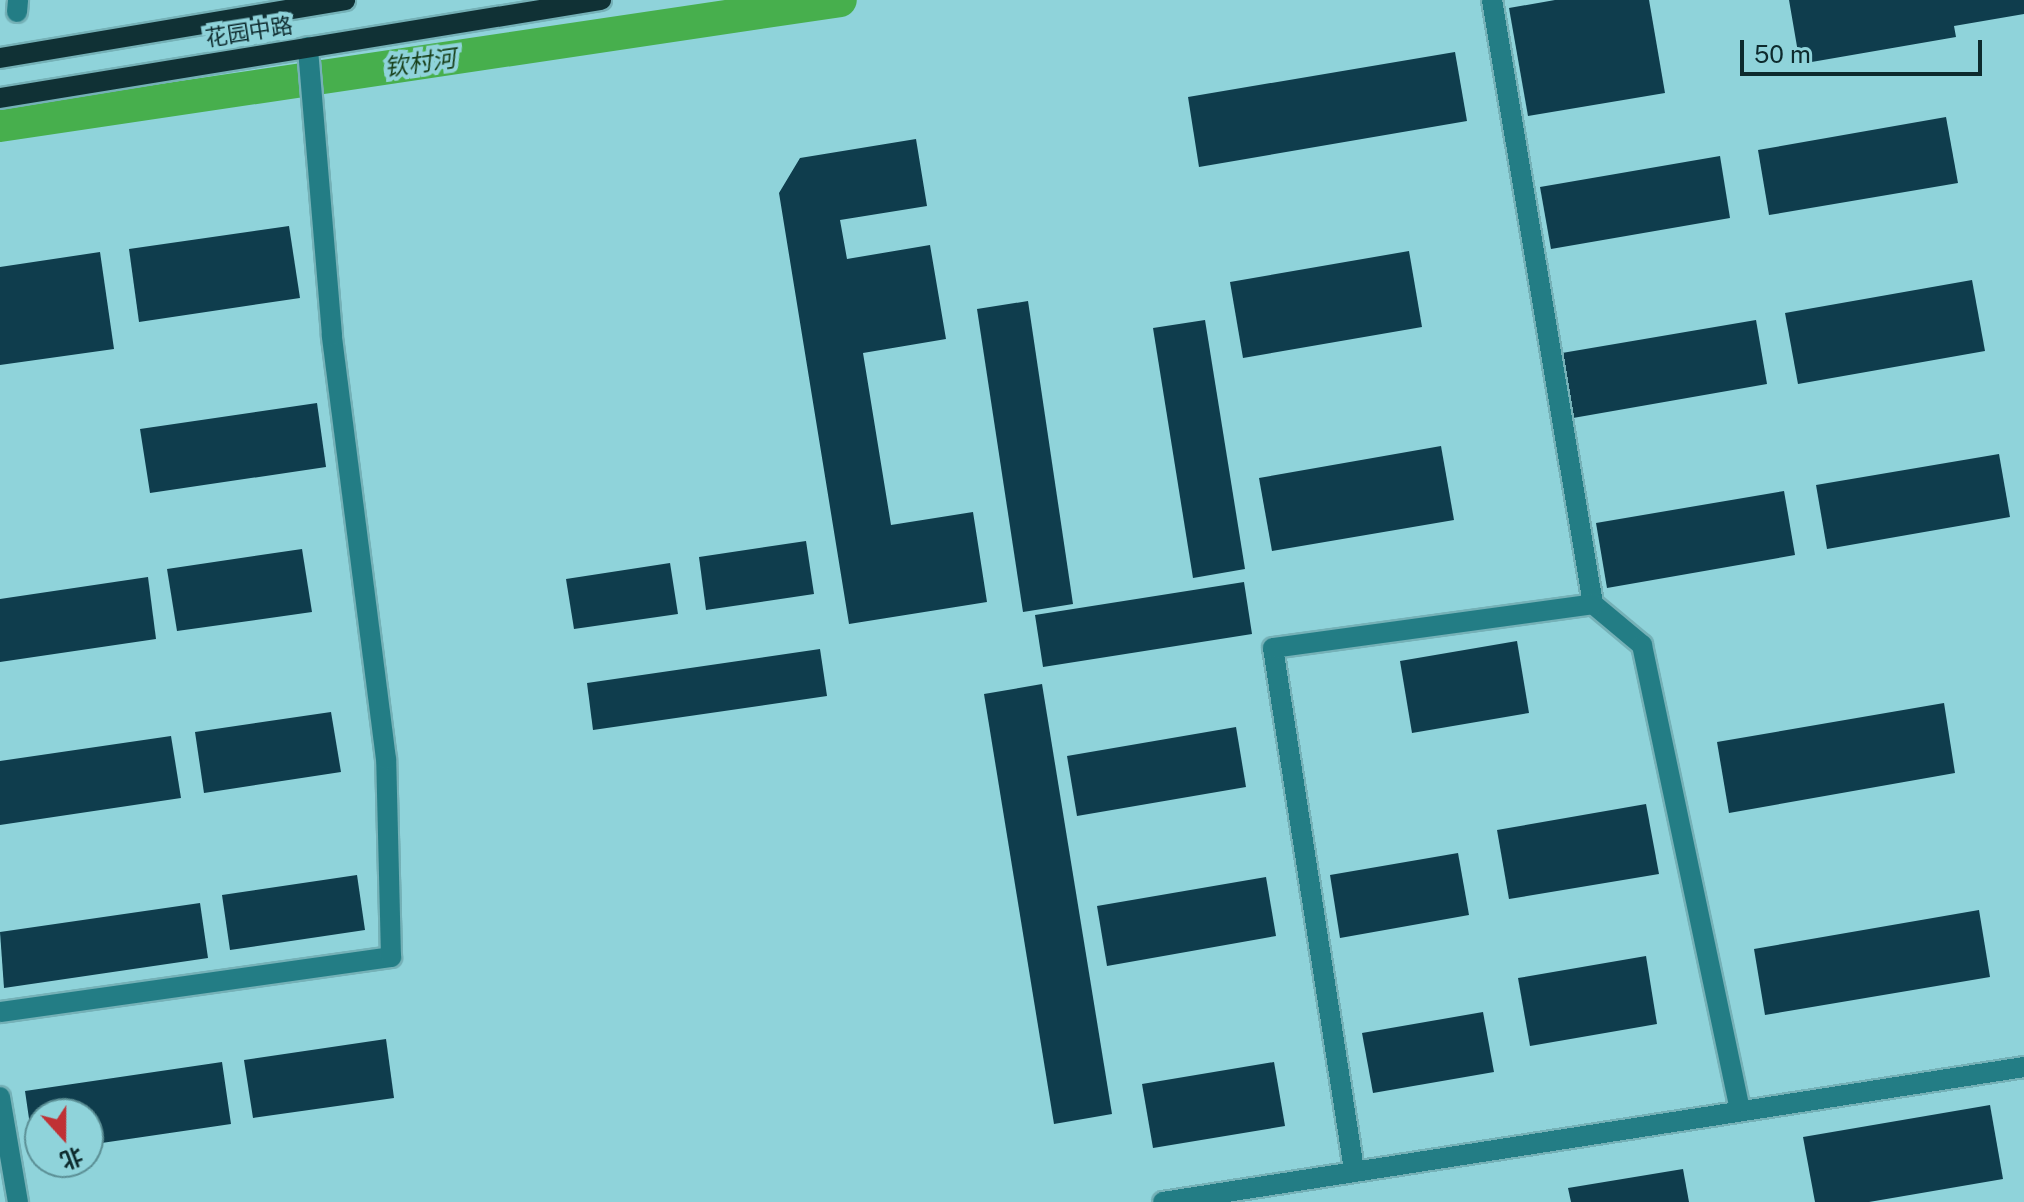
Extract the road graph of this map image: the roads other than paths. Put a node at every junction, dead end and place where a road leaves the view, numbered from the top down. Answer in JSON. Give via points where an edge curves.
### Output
{"nodes":[{"id":1,"x":345,"y":0,"type":"edge"},
{"id":2,"x":601,"y":0,"type":"edge"},
{"id":3,"x":1492,"y":0,"type":"edge"},
{"id":4,"x":309,"y":53,"type":"junction"},
{"id":5,"x":0,"y":58,"type":"edge"},
{"id":6,"x":0,"y":98,"type":"edge"},
{"id":7,"x":1593,"y":604,"type":"junction"},
{"id":8,"x":0,"y":1012,"type":"edge"},
{"id":9,"x":2024,"y":1067,"type":"edge"},
{"id":10,"x":0,"y":1097,"type":"edge"},
{"id":11,"x":1740,"y":1109,"type":"junction"},
{"id":12,"x":1354,"y":1170,"type":"junction"},
{"id":13,"x":18,"y":1202,"type":"edge"},
{"id":14,"x":1163,"y":1202,"type":"edge"}],
"edges":[{"from":1,"to":5,"type":"main road"},
{"from":2,"to":4,"type":"main road","name":"花园中路"},
{"from":3,"to":7,"type":"street"},
{"from":4,"to":6,"type":"main road","name":"花园中路"},
{"from":4,"to":8,"type":"street","via":[[332,335],[386,759],[391,957]]},
{"from":7,"to":11,"type":"street","via":[[1642,645]]},
{"from":7,"to":12,"type":"street","via":[[1273,648]]},
{"from":9,"to":11,"type":"street"},
{"from":10,"to":13,"type":"street"},
{"from":11,"to":12,"type":"street"},
{"from":12,"to":14,"type":"street"}]}
